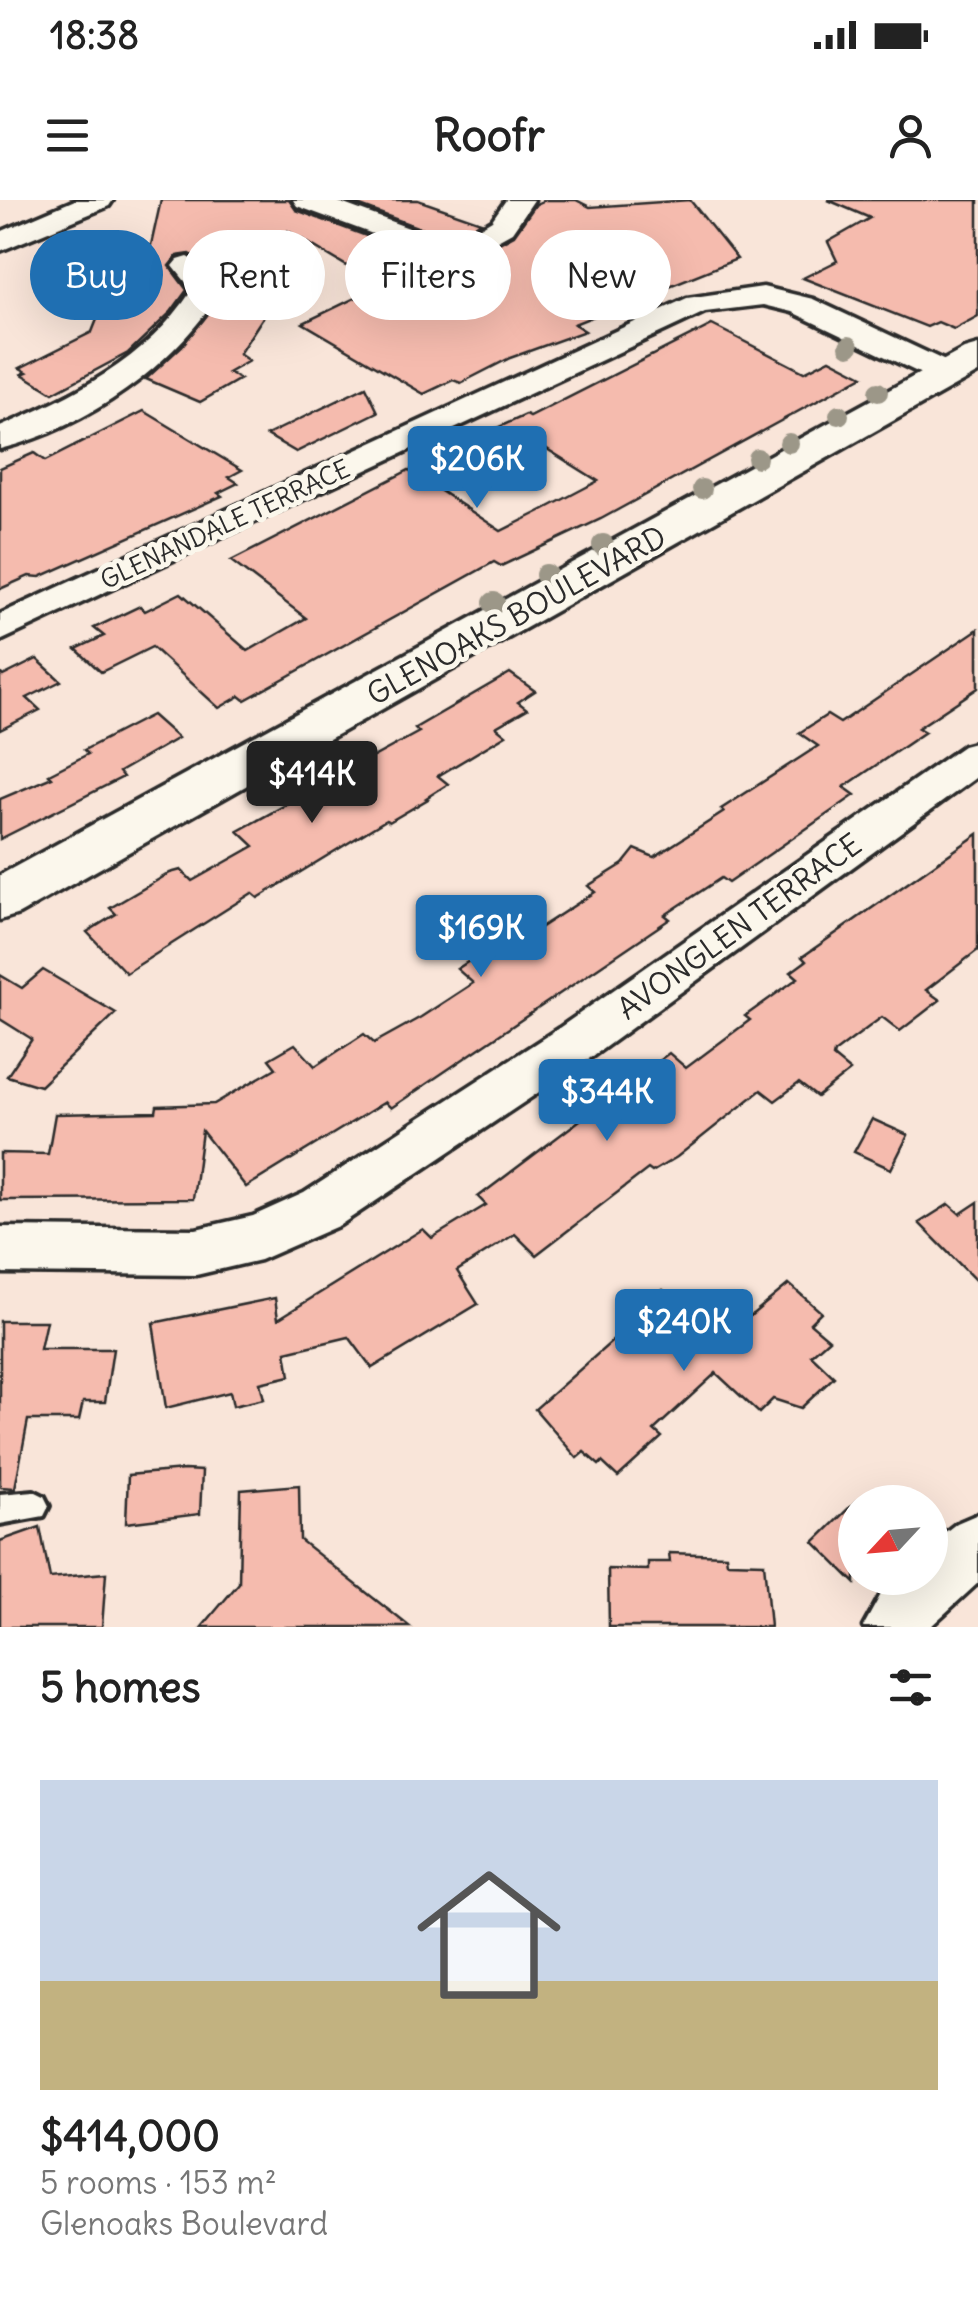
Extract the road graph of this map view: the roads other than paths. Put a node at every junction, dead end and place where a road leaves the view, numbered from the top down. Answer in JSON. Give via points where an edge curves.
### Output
{"nodes":[{"id":1,"x":99,"y":200,"type":"edge"},
{"id":2,"x":306,"y":200,"type":"edge"},
{"id":3,"x":520,"y":200,"type":"edge"},
{"id":4,"x":0,"y":242,"type":"edge"},
{"id":5,"x":188,"y":320,"type":"edge"},
{"id":6,"x":963,"y":366,"type":"edge"},
{"id":7,"x":0,"y":438,"type":"edge"},
{"id":8,"x":0,"y":629,"type":"edge"},
{"id":9,"x":978,"y":756,"type":"edge"},
{"id":10,"x":0,"y":900,"type":"edge"},
{"id":11,"x":0,"y":1250,"type":"edge"},
{"id":12,"x":34,"y":1506,"type":"dead end"},
{"id":13,"x":0,"y":1509,"type":"edge"},
{"id":14,"x":978,"y":1544,"type":"edge"},
{"id":15,"x":894,"y":1627,"type":"edge"}],
"edges":[{"from":1,"to":4,"type":"street"},
{"from":2,"to":3,"type":"street","via":[[454,255],[502,226]]},
{"from":5,"to":7,"type":"street","via":[[114,387]]},
{"from":6,"to":8,"type":"street","name":"GLENANDALE TERRACE","via":[[802,305],[763,296],[698,304]]},
{"from":6,"to":10,"type":"street","name":"GLENOAKS BOULEVARD"},
{"from":9,"to":11,"type":"street","name":"AVONGLEN TERRACE","via":[[576,1042],[322,1208],[260,1236],[196,1252]]},
{"from":12,"to":13,"type":"lane"},
{"from":14,"to":15,"type":"street","via":[[914,1597]]}]}
